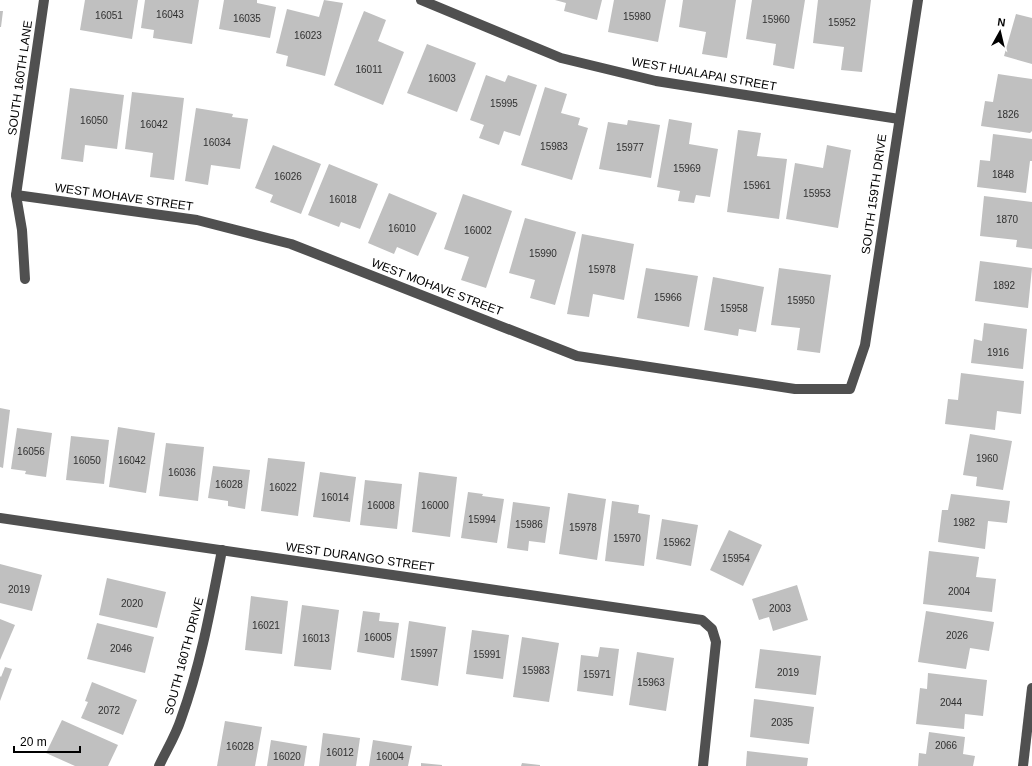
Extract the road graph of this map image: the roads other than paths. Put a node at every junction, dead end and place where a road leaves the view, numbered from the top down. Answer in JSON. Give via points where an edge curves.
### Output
{"nodes":[{"id":1,"x":44,"y":0,"type":"edge"},
{"id":2,"x":421,"y":0,"type":"edge"},
{"id":3,"x":918,"y":0,"type":"edge"},
{"id":4,"x":899,"y":119,"type":"junction"},
{"id":5,"x":16,"y":195,"type":"junction"},
{"id":6,"x":25,"y":279,"type":"dead end"},
{"id":7,"x":850,"y":389,"type":"joint"},
{"id":8,"x":0,"y":518,"type":"edge"},
{"id":9,"x":222,"y":550,"type":"junction"},
{"id":10,"x":1032,"y":688,"type":"edge"},
{"id":11,"x":158,"y":766,"type":"edge"},
{"id":12,"x":703,"y":766,"type":"edge"},
{"id":13,"x":1022,"y":766,"type":"edge"}],
"edges":[{"from":1,"to":5,"type":"street","name":"SOUTH 160TH LANE"},
{"from":2,"to":4,"type":"street","name":"WEST HUALAPAI STREET","via":[[569,60],[656,81]]},
{"from":3,"to":4,"type":"street","name":"SOUTH 159TH DRIVE"},
{"from":4,"to":7,"type":"street","name":"SOUTH 159TH DRIVE","via":[[865,345]]},
{"from":5,"to":6,"type":"street","name":"SOUTH 160TH LANE","via":[[22,230]]},
{"from":5,"to":7,"type":"street","name":"WEST MOHAVE STREET","via":[[197,220],[291,244],[577,356],[795,389]]},
{"from":8,"to":9,"type":"street","name":"WEST DURANGO STREET"},
{"from":9,"to":11,"type":"street","name":"SOUTH 160TH DRIVE","via":[[208,626],[181,720]]},
{"from":9,"to":12,"type":"street","name":"WEST DURANGO STREET","via":[[702,620],[712,629],[716,642]]},
{"from":10,"to":13,"type":"street"}]}
